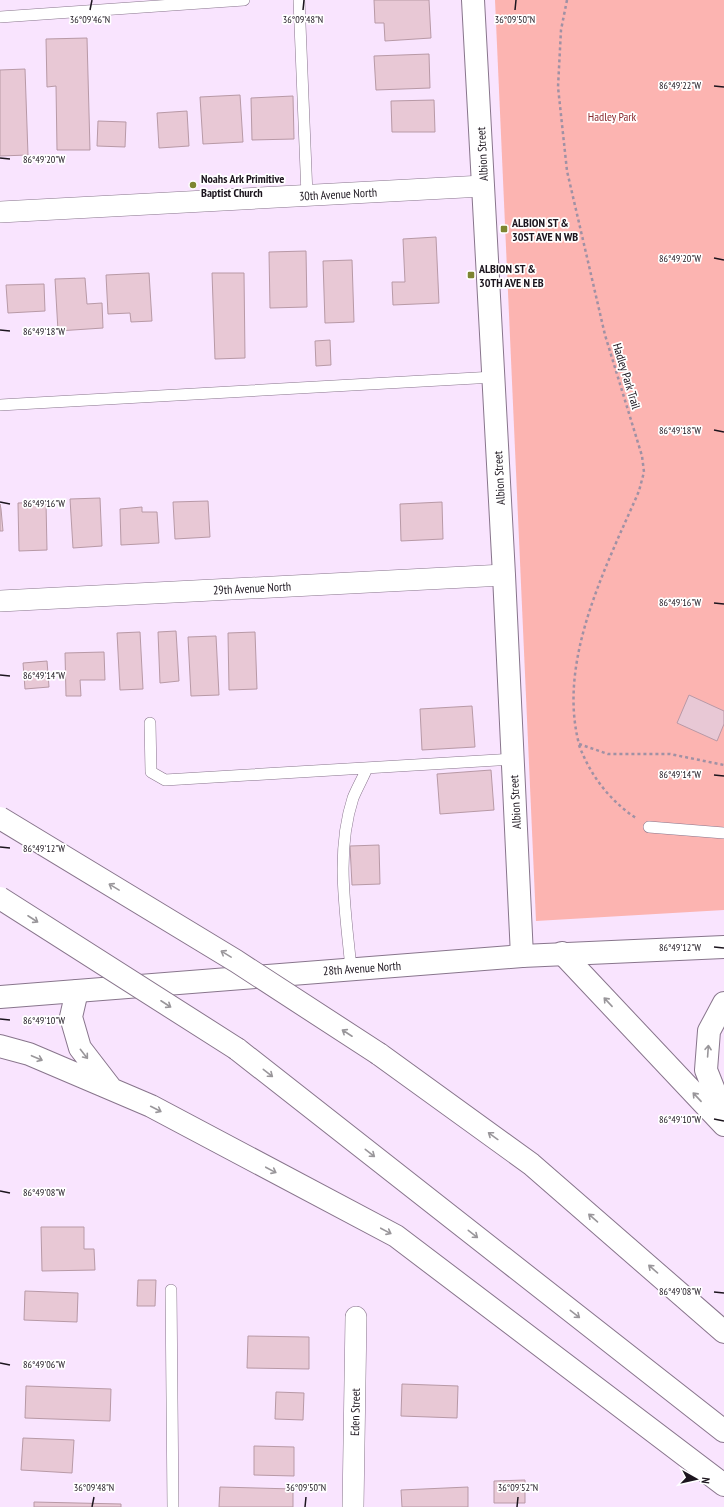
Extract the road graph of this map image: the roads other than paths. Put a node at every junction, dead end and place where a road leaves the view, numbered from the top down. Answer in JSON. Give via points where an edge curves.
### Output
{"nodes":[{"id":1,"x":244,"y":0,"type":"edge"},
{"id":2,"x":299,"y":0,"type":"edge"},
{"id":3,"x":474,"y":0,"type":"edge"},
{"id":4,"x":0,"y":17,"type":"edge"},
{"id":5,"x":483,"y":186,"type":"junction"},
{"id":6,"x":307,"y":195,"type":"junction"},
{"id":7,"x":0,"y":212,"type":"edge"},
{"id":8,"x":494,"y":377,"type":"junction"},
{"id":9,"x":0,"y":405,"type":"edge"},
{"id":10,"x":504,"y":575,"type":"junction"},
{"id":11,"x":0,"y":601,"type":"edge"},
{"id":12,"x":150,"y":723,"type":"dead end"},
{"id":13,"x":513,"y":759,"type":"junction"},
{"id":14,"x":367,"y":768,"type":"junction"},
{"id":15,"x":0,"y":818,"type":"edge"},
{"id":16,"x":650,"y":827,"type":"road end"},
{"id":17,"x":724,"y":833,"type":"edge"},
{"id":18,"x":0,"y":898,"type":"edge"},
{"id":19,"x":724,"y":947,"type":"edge"},
{"id":20,"x":562,"y":953,"type":"junction"},
{"id":21,"x":522,"y":956,"type":"junction"},
{"id":22,"x":351,"y":969,"type":"junction"},
{"id":23,"x":77,"y":991,"type":"junction"},
{"id":24,"x":0,"y":997,"type":"edge"},
{"id":25,"x":724,"y":1003,"type":"edge"},
{"id":26,"x":0,"y":1046,"type":"edge"},
{"id":27,"x":112,"y":1090,"type":"junction"},
{"id":28,"x":724,"y":1115,"type":"edge"},
{"id":29,"x":724,"y":1126,"type":"edge"},
{"id":30,"x":171,"y":1290,"type":"dead end"},
{"id":31,"x":356,"y":1317,"type":"dead end"},
{"id":32,"x":724,"y":1332,"type":"edge"},
{"id":33,"x":724,"y":1431,"type":"edge"},
{"id":34,"x":724,"y":1485,"type":"edge"},
{"id":35,"x":173,"y":1507,"type":"edge"},
{"id":36,"x":354,"y":1507,"type":"edge"}],
"edges":[{"from":1,"to":4,"type":"lane"},
{"from":2,"to":6,"type":"lane"},
{"from":3,"to":5,"type":"main road","name":"Albion Street"},
{"from":5,"to":6,"type":"street","name":"30th Avenue North"},
{"from":5,"to":8,"type":"main road","name":"Albion Street"},
{"from":6,"to":7,"type":"street","name":"30th Avenue North"},
{"from":8,"to":9,"type":"lane"},
{"from":8,"to":10,"type":"main road","name":"Albion Street"},
{"from":10,"to":11,"type":"street","name":"29th Avenue North"},
{"from":10,"to":13,"type":"main road","name":"Albion Street"},
{"from":12,"to":14,"type":"lane","via":[[151,772],[165,780]]},
{"from":13,"to":14,"type":"lane"},
{"from":13,"to":21,"type":"main road","name":"Albion Street"},
{"from":14,"to":22,"type":"lane","via":[[353,798],[346,825],[342,860]]},
{"from":32,"to":15,"type":"main road","one_way":true,"bridge":true,"via":[[531,1164],[379,1054],[236,960]]},
{"from":16,"to":17,"type":"lane"},
{"from":18,"to":33,"type":"main road","one_way":true,"bridge":true,"via":[[237,1049]]},
{"from":19,"to":20,"type":"main road","name":"28th Avenue North"},
{"from":20,"to":21,"type":"main road","name":"28th Avenue North"},
{"from":29,"to":20,"type":"main road","one_way":true},
{"from":21,"to":22,"type":"main road","name":"28th Avenue North"},
{"from":22,"to":23,"type":"main road","name":"28th Avenue North"},
{"from":23,"to":24,"type":"main road","name":"28th Avenue North"},
{"from":23,"to":27,"type":"main road","one_way":true,"via":[[71,1017],[80,1048]]},
{"from":28,"to":25,"type":"main road","one_way":true,"via":[[706,1070],[709,1031]]},
{"from":26,"to":27,"type":"main road","one_way":true,"via":[[30,1054]]},
{"from":27,"to":34,"type":"main road","one_way":true,"via":[[151,1106],[396,1236]]},
{"from":30,"to":35,"type":"lane"},
{"from":31,"to":36,"type":"street","name":"Eden Street"}]}
